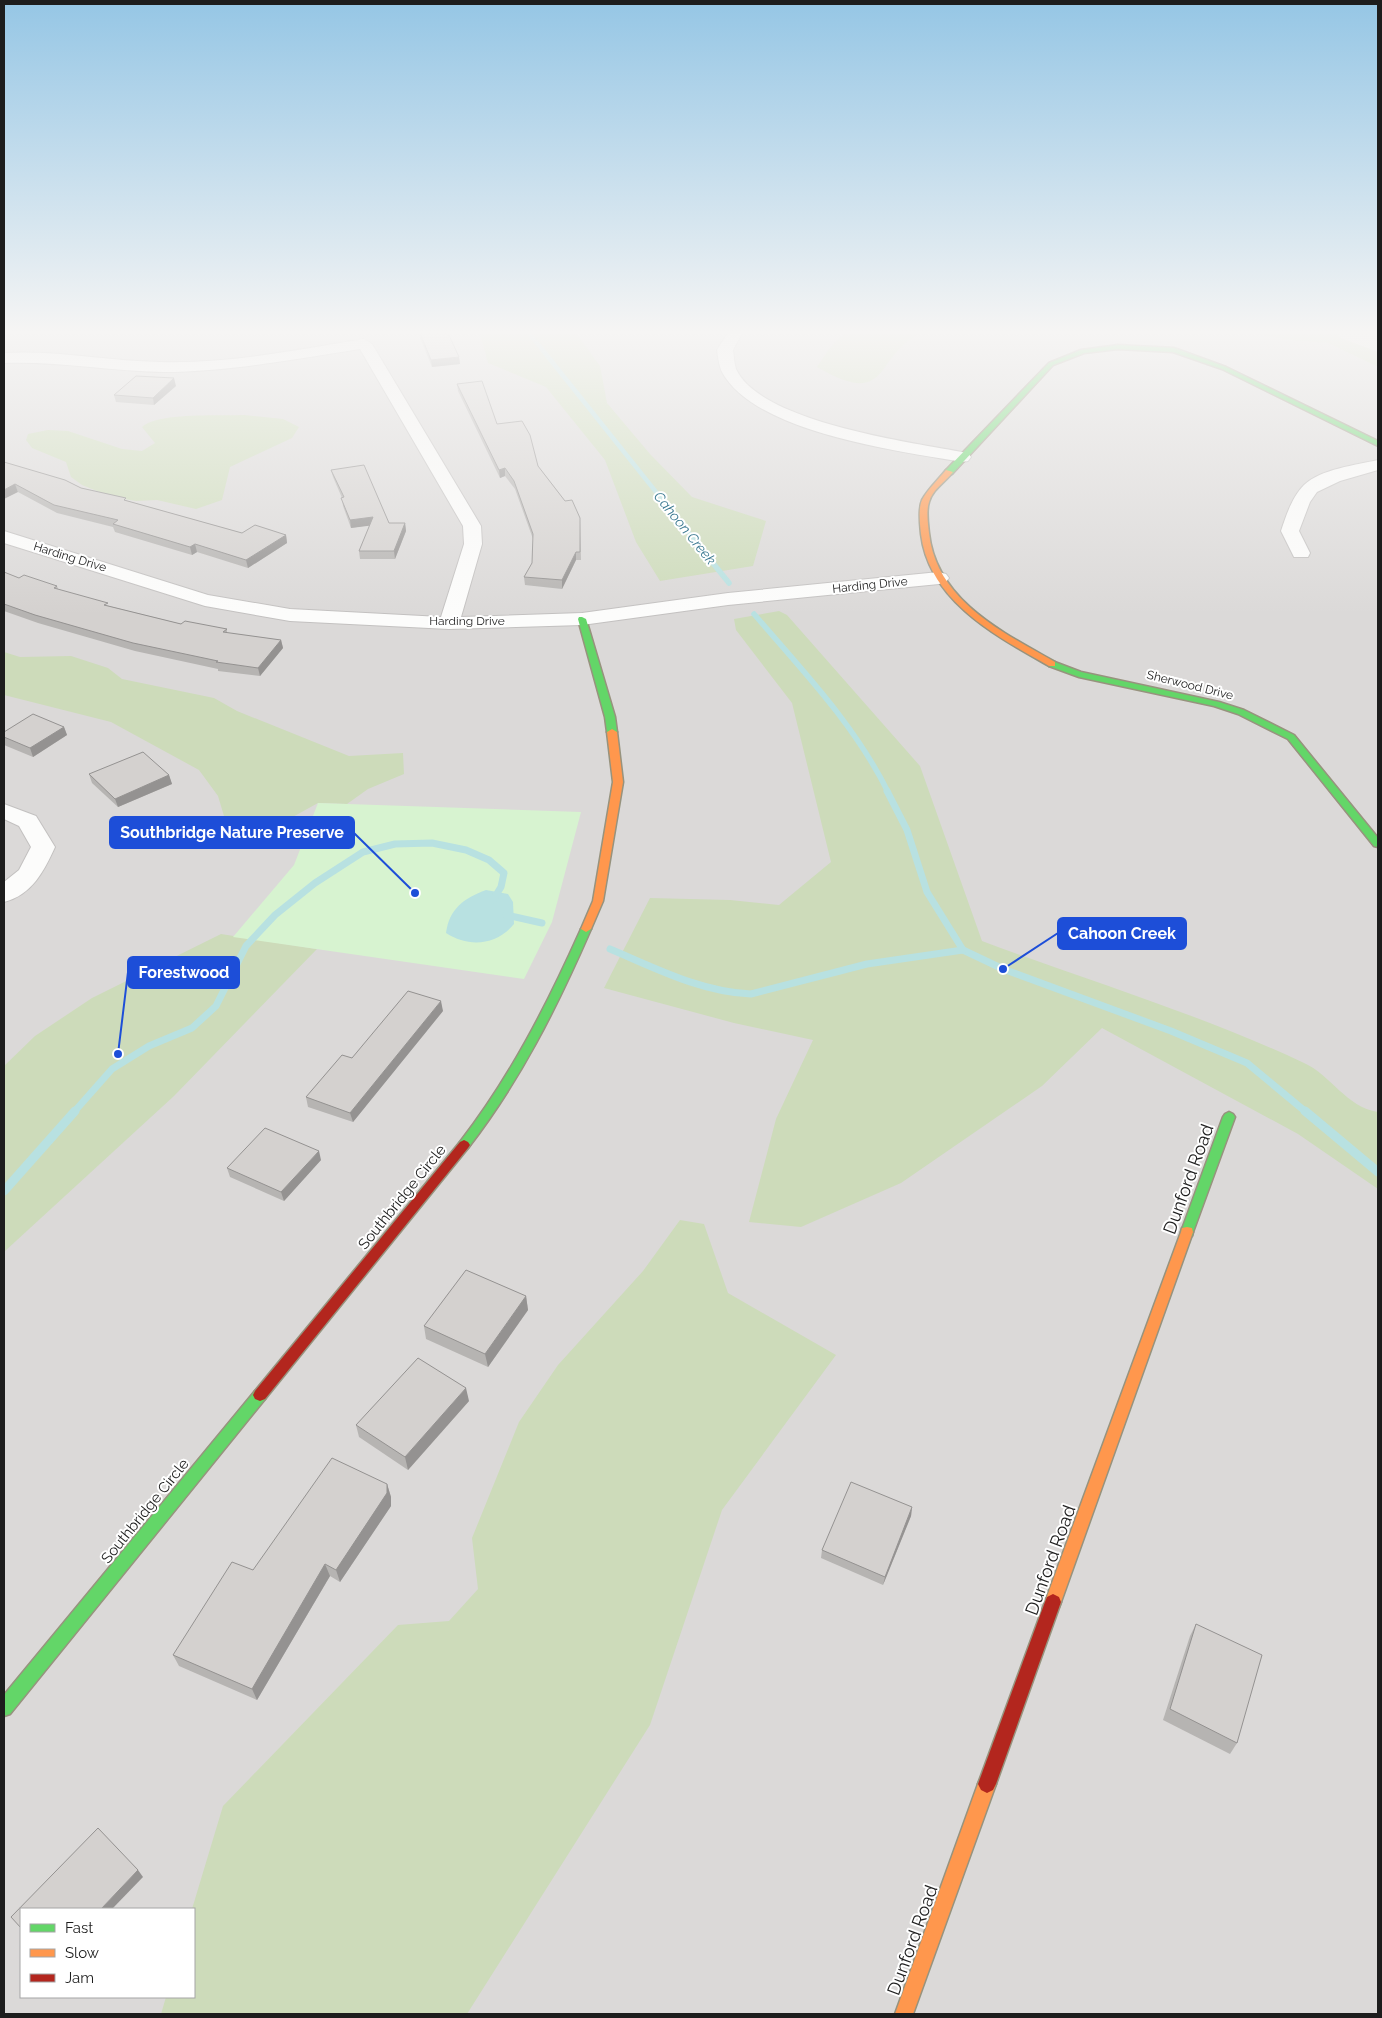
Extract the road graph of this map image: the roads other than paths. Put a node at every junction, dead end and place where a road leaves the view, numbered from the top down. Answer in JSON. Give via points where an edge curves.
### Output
{"nodes":[{"id":1,"x":413,"y":427,"type":"edge"},
{"id":2,"x":819,"y":427,"type":"edge"},
{"id":3,"x":991,"y":427,"type":"edge"},
{"id":4,"x":1344,"y":427,"type":"edge"},
{"id":5,"x":1378,"y":444,"type":"edge"},
{"id":6,"x":962,"y":457,"type":"junction"},
{"id":7,"x":1378,"y":465,"type":"edge"},
{"id":8,"x":4,"y":537,"type":"edge"},
{"id":9,"x":1301,"y":553,"type":"dead end"},
{"id":10,"x":939,"y":578,"type":"junction"},
{"id":11,"x":582,"y":619,"type":"junction"},
{"id":12,"x":449,"y":623,"type":"junction"},
{"id":13,"x":4,"y":811,"type":"edge"},
{"id":14,"x":1378,"y":844,"type":"edge"},
{"id":15,"x":4,"y":894,"type":"edge"},
{"id":16,"x":1229,"y":1117,"type":"dead end"},
{"id":17,"x":4,"y":1708,"type":"edge"},
{"id":18,"x":904,"y":2014,"type":"edge"}],
"edges":[{"from":1,"to":12,"type":"street","via":[[472,526],[473,544]]},
{"from":2,"to":6,"type":"street"},
{"from":3,"to":6,"type":"street","name":"Sherwood Drive"},
{"from":4,"to":5,"type":"street","name":"Sherwood Drive"},
{"from":6,"to":10,"type":"street","name":"Sherwood Drive","via":[[925,502],[924,538]]},
{"from":7,"to":9,"type":"street","via":[[1311,488],[1290,531]]},
{"from":8,"to":12,"type":"street","name":"Harding Drive","via":[[205,600],[290,615]]},
{"from":10,"to":11,"type":"street","name":"Harding Drive","via":[[728,599]]},
{"from":10,"to":14,"type":"street","name":"Sherwood Drive","via":[[960,603],[1000,634],[1052,664],[1079,674],[1216,704],[1241,712],[1291,737]]},
{"from":11,"to":12,"type":"street","name":"Harding Drive"},
{"from":11,"to":17,"type":"street","name":"Southbridge Circle","via":[[610,717],[618,782],[598,901],[548,1016],[490,1112]]},
{"from":13,"to":15,"type":"street","via":[[28,820],[43,847],[29,875]]},
{"from":16,"to":18,"type":"street","name":"Dunford Road"}]}
